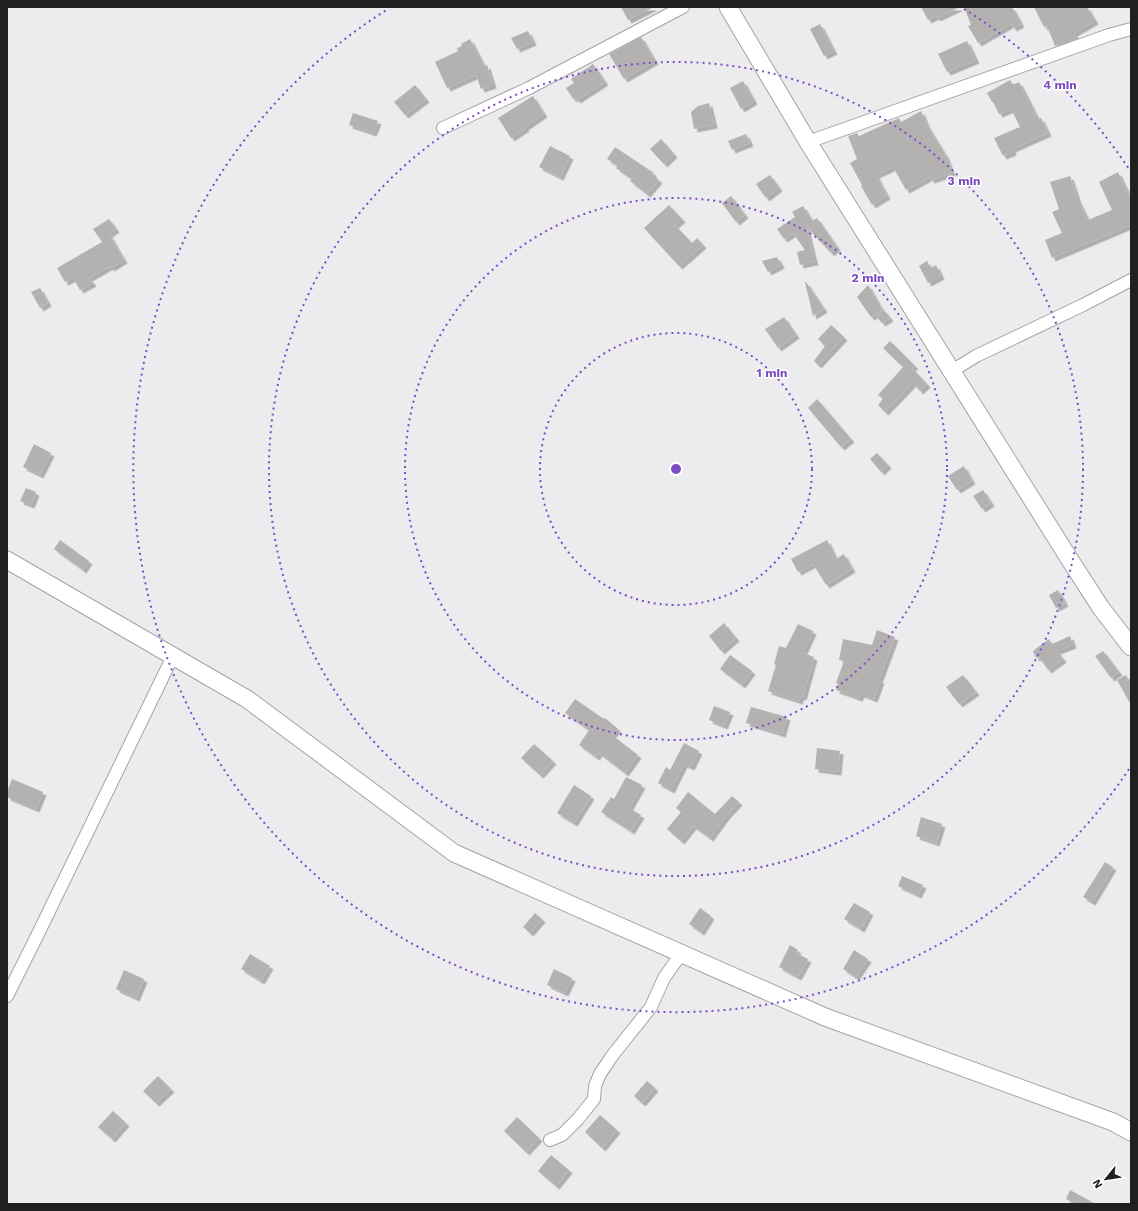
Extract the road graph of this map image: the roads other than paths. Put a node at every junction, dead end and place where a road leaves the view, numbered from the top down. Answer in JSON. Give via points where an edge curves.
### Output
{"nodes":[{"id":1,"x":683,"y":7,"type":"edge"},
{"id":2,"x":728,"y":7,"type":"edge"},
{"id":3,"x":1131,"y":29,"type":"edge"},
{"id":4,"x":443,"y":128,"type":"dead end"},
{"id":5,"x":808,"y":142,"type":"junction"},
{"id":6,"x":1131,"y":280,"type":"edge"},
{"id":7,"x":952,"y":371,"type":"junction"},
{"id":8,"x":7,"y":560,"type":"edge"},
{"id":9,"x":1131,"y":647,"type":"edge"},
{"id":10,"x":173,"y":656,"type":"junction"},
{"id":11,"x":681,"y":954,"type":"junction"},
{"id":12,"x":8,"y":990,"type":"edge"},
{"id":13,"x":1131,"y":1132,"type":"edge"},
{"id":14,"x":550,"y":1140,"type":"dead end"}],
"edges":[{"from":1,"to":4,"type":"street","via":[[529,88]]},
{"from":2,"to":5,"type":"main road"},
{"from":3,"to":5,"type":"street"},
{"from":5,"to":7,"type":"main road"},
{"from":6,"to":7,"type":"street","via":[[1083,306],[976,356]]},
{"from":7,"to":9,"type":"main road","via":[[1101,608]]},
{"from":8,"to":10,"type":"main road"},
{"from":10,"to":11,"type":"main road","via":[[247,699],[454,853]]},
{"from":10,"to":12,"type":"street","via":[[38,936]]},
{"from":11,"to":13,"type":"main road","via":[[825,1017],[1113,1122]]},
{"from":11,"to":14,"type":"street","via":[[664,978],[651,1007],[600,1074],[595,1086],[594,1099],[562,1135]]}]}
